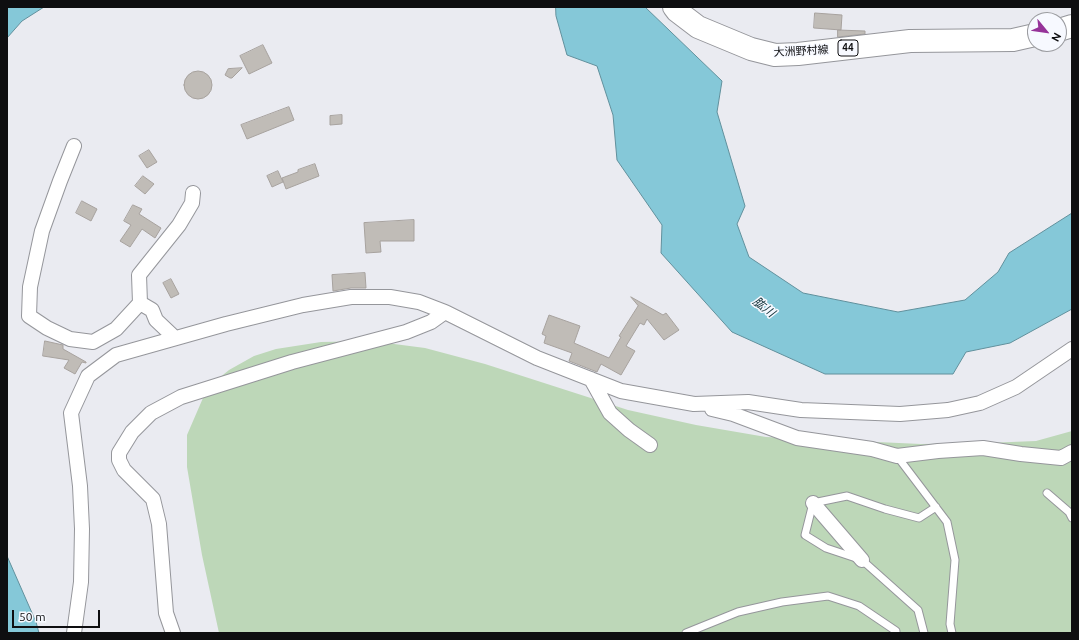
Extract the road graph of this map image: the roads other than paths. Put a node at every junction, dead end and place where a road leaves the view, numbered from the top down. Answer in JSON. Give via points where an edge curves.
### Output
{"nodes":[{"id":1,"x":674,"y":7,"type":"edge"},
{"id":2,"x":1027,"y":37,"type":"edge"},
{"id":3,"x":74,"y":146,"type":"dead end"},
{"id":4,"x":193,"y":193,"type":"dead end"},
{"id":5,"x":140,"y":303,"type":"junction"},
{"id":6,"x":445,"y":312,"type":"junction"},
{"id":7,"x":175,"y":338,"type":"junction"},
{"id":8,"x":1070,"y":353,"type":"edge"},
{"id":9,"x":590,"y":379,"type":"junction"},
{"id":10,"x":694,"y":404,"type":"junction"},
{"id":11,"x":650,"y":445,"type":"dead end"},
{"id":12,"x":1072,"y":452,"type":"edge"},
{"id":13,"x":897,"y":456,"type":"junction"},
{"id":14,"x":1047,"y":493,"type":"dead end"},
{"id":15,"x":813,"y":503,"type":"junction"},
{"id":16,"x":936,"y":507,"type":"junction"},
{"id":17,"x":1072,"y":518,"type":"edge"},
{"id":18,"x":862,"y":560,"type":"junction"},
{"id":19,"x":74,"y":633,"type":"edge"},
{"id":20,"x":173,"y":633,"type":"edge"},
{"id":21,"x":686,"y":633,"type":"edge"},
{"id":22,"x":896,"y":633,"type":"edge"},
{"id":23,"x":924,"y":633,"type":"edge"},
{"id":24,"x":952,"y":633,"type":"edge"}],
"edges":[{"from":1,"to":2,"type":"main road","name":"大洲野村線","number":"44","via":[[698,27],[751,49],[775,55],[910,41],[1013,40]]},
{"from":3,"to":5,"type":"street","via":[[42,231],[30,287],[29,316],[70,339],[93,342],[116,329]]},
{"from":4,"to":5,"type":"street","via":[[192,203],[180,225],[139,275]]},
{"from":5,"to":7,"type":"street","via":[[152,310],[156,320]]},
{"from":6,"to":7,"type":"street","via":[[420,302],[390,297],[350,297],[296,307]]},
{"from":6,"to":9,"type":"street","via":[[537,358]]},
{"from":6,"to":20,"type":"street","via":[[431,322],[406,332],[292,362],[181,397],[151,413],[132,432],[119,453],[119,460],[124,470],[153,499],[159,524],[166,614]]},
{"from":7,"to":19,"type":"street","via":[[116,355],[88,376],[71,412],[80,486],[82,529],[81,582]]},
{"from":8,"to":10,"type":"street","via":[[1016,387],[980,403],[948,410],[900,414],[801,410],[748,402]]},
{"from":9,"to":10,"type":"street","via":[[621,391]]},
{"from":9,"to":11,"type":"street","via":[[610,413]]},
{"from":10,"to":13,"type":"street","via":[[733,414],[797,438],[872,449]]},
{"from":12,"to":13,"type":"street","via":[[1061,458],[983,448]]},
{"from":13,"to":16,"type":"lane"},
{"from":14,"to":17,"type":"lane","via":[[1069,512]]},
{"from":15,"to":16,"type":"lane","via":[[847,496],[919,518]]},
{"from":15,"to":18,"type":"street"},
{"from":15,"to":18,"type":"lane","via":[[805,535],[826,548]]},
{"from":16,"to":24,"type":"lane","via":[[947,522],[955,560],[950,624]]},
{"from":18,"to":23,"type":"lane","via":[[918,610]]},
{"from":21,"to":22,"type":"lane","via":[[738,612],[782,602],[828,596],[859,606]]}]}
